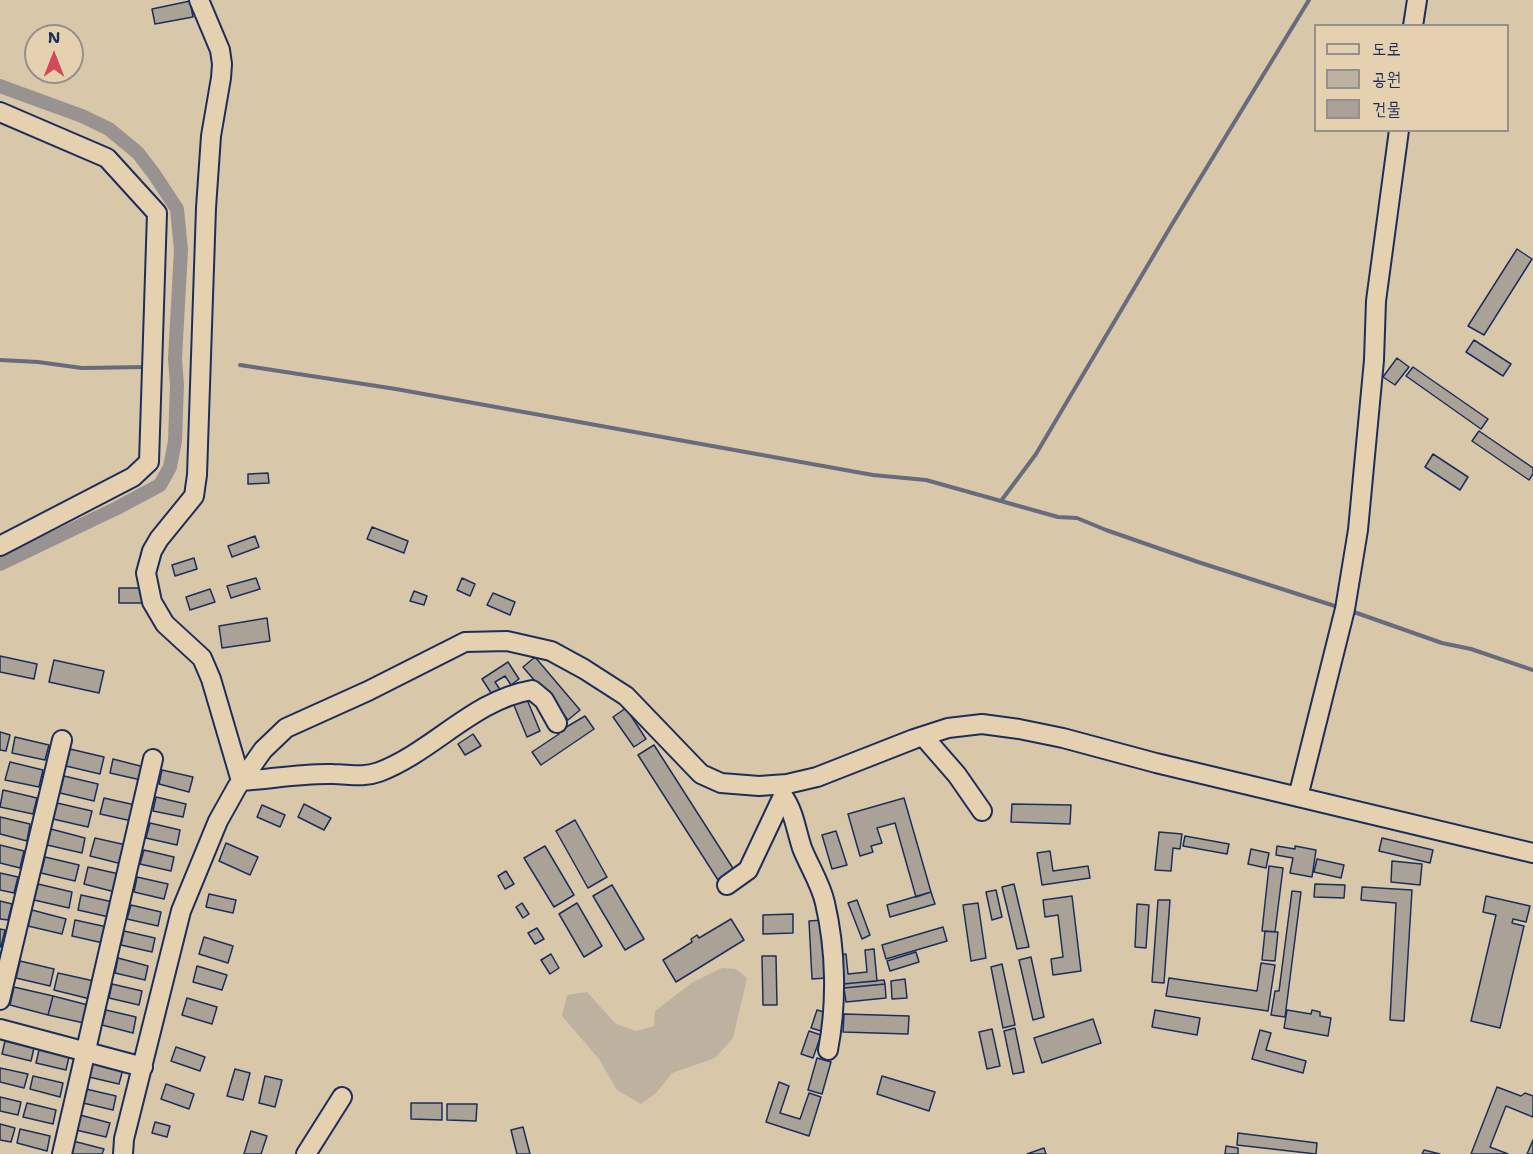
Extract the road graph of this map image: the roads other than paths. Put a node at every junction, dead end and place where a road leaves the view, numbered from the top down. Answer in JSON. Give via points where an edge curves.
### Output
{"nodes":[{"id":1,"x":199,"y":0,"type":"edge"},
{"id":2,"x":1417,"y":0,"type":"edge"},
{"id":3,"x":1413,"y":24,"type":"edge"},
{"id":4,"x":0,"y":112,"type":"edge"},
{"id":5,"x":1399,"y":132,"type":"edge"},
{"id":6,"x":0,"y":546,"type":"edge"},
{"id":7,"x":556,"y":723,"type":"dead end"},
{"id":8,"x":923,"y":736,"type":"junction"},
{"id":9,"x":63,"y":740,"type":"dead end"},
{"id":10,"x":153,"y":759,"type":"dead end"},
{"id":11,"x":241,"y":781,"type":"junction"},
{"id":12,"x":782,"y":790,"type":"junction"},
{"id":13,"x":1298,"y":797,"type":"junction"},
{"id":14,"x":982,"y":811,"type":"dead end"},
{"id":15,"x":1533,"y":853,"type":"edge"},
{"id":16,"x":727,"y":885,"type":"dead end"},
{"id":17,"x":0,"y":1000,"type":"edge"},
{"id":18,"x":0,"y":1029,"type":"edge"},
{"id":19,"x":828,"y":1050,"type":"dead end"},
{"id":20,"x":85,"y":1053,"type":"junction"},
{"id":21,"x":143,"y":1067,"type":"junction"},
{"id":22,"x":342,"y":1097,"type":"dead end"},
{"id":23,"x":62,"y":1154,"type":"edge"},
{"id":24,"x":123,"y":1154,"type":"edge"},
{"id":25,"x":306,"y":1154,"type":"edge"}],
"edges":[{"from":1,"to":11,"type":"street","via":[[222,64],[207,188],[197,475],[194,496],[159,538],[146,573],[152,602],[165,624],[202,658]]},
{"from":2,"to":3,"type":"street"},
{"from":4,"to":6,"type":"street","via":[[107,158],[157,213],[149,462],[133,477]]},
{"from":5,"to":13,"type":"street","via":[[1376,302],[1358,530],[1345,609]]},
{"from":7,"to":11,"type":"street","via":[[544,700],[532,690],[513,693],[379,772]]},
{"from":8,"to":12,"type":"street"},
{"from":8,"to":13,"type":"street","via":[[982,724],[1019,729]]},
{"from":8,"to":14,"type":"street"},
{"from":9,"to":17,"type":"street"},
{"from":10,"to":20,"type":"street"},
{"from":11,"to":12,"type":"street","via":[[263,750],[286,728],[465,642],[507,641],[551,651],[626,696],[701,774],[721,783]]},
{"from":11,"to":21,"type":"street","via":[[218,820],[181,911]]},
{"from":12,"to":16,"type":"street","via":[[748,870]]},
{"from":12,"to":19,"type":"street","via":[[825,901],[833,980],[833,1026]]},
{"from":13,"to":15,"type":"street"},
{"from":18,"to":20,"type":"street"},
{"from":20,"to":21,"type":"street"},
{"from":20,"to":23,"type":"street"},
{"from":21,"to":24,"type":"street"},
{"from":22,"to":25,"type":"street"}]}
